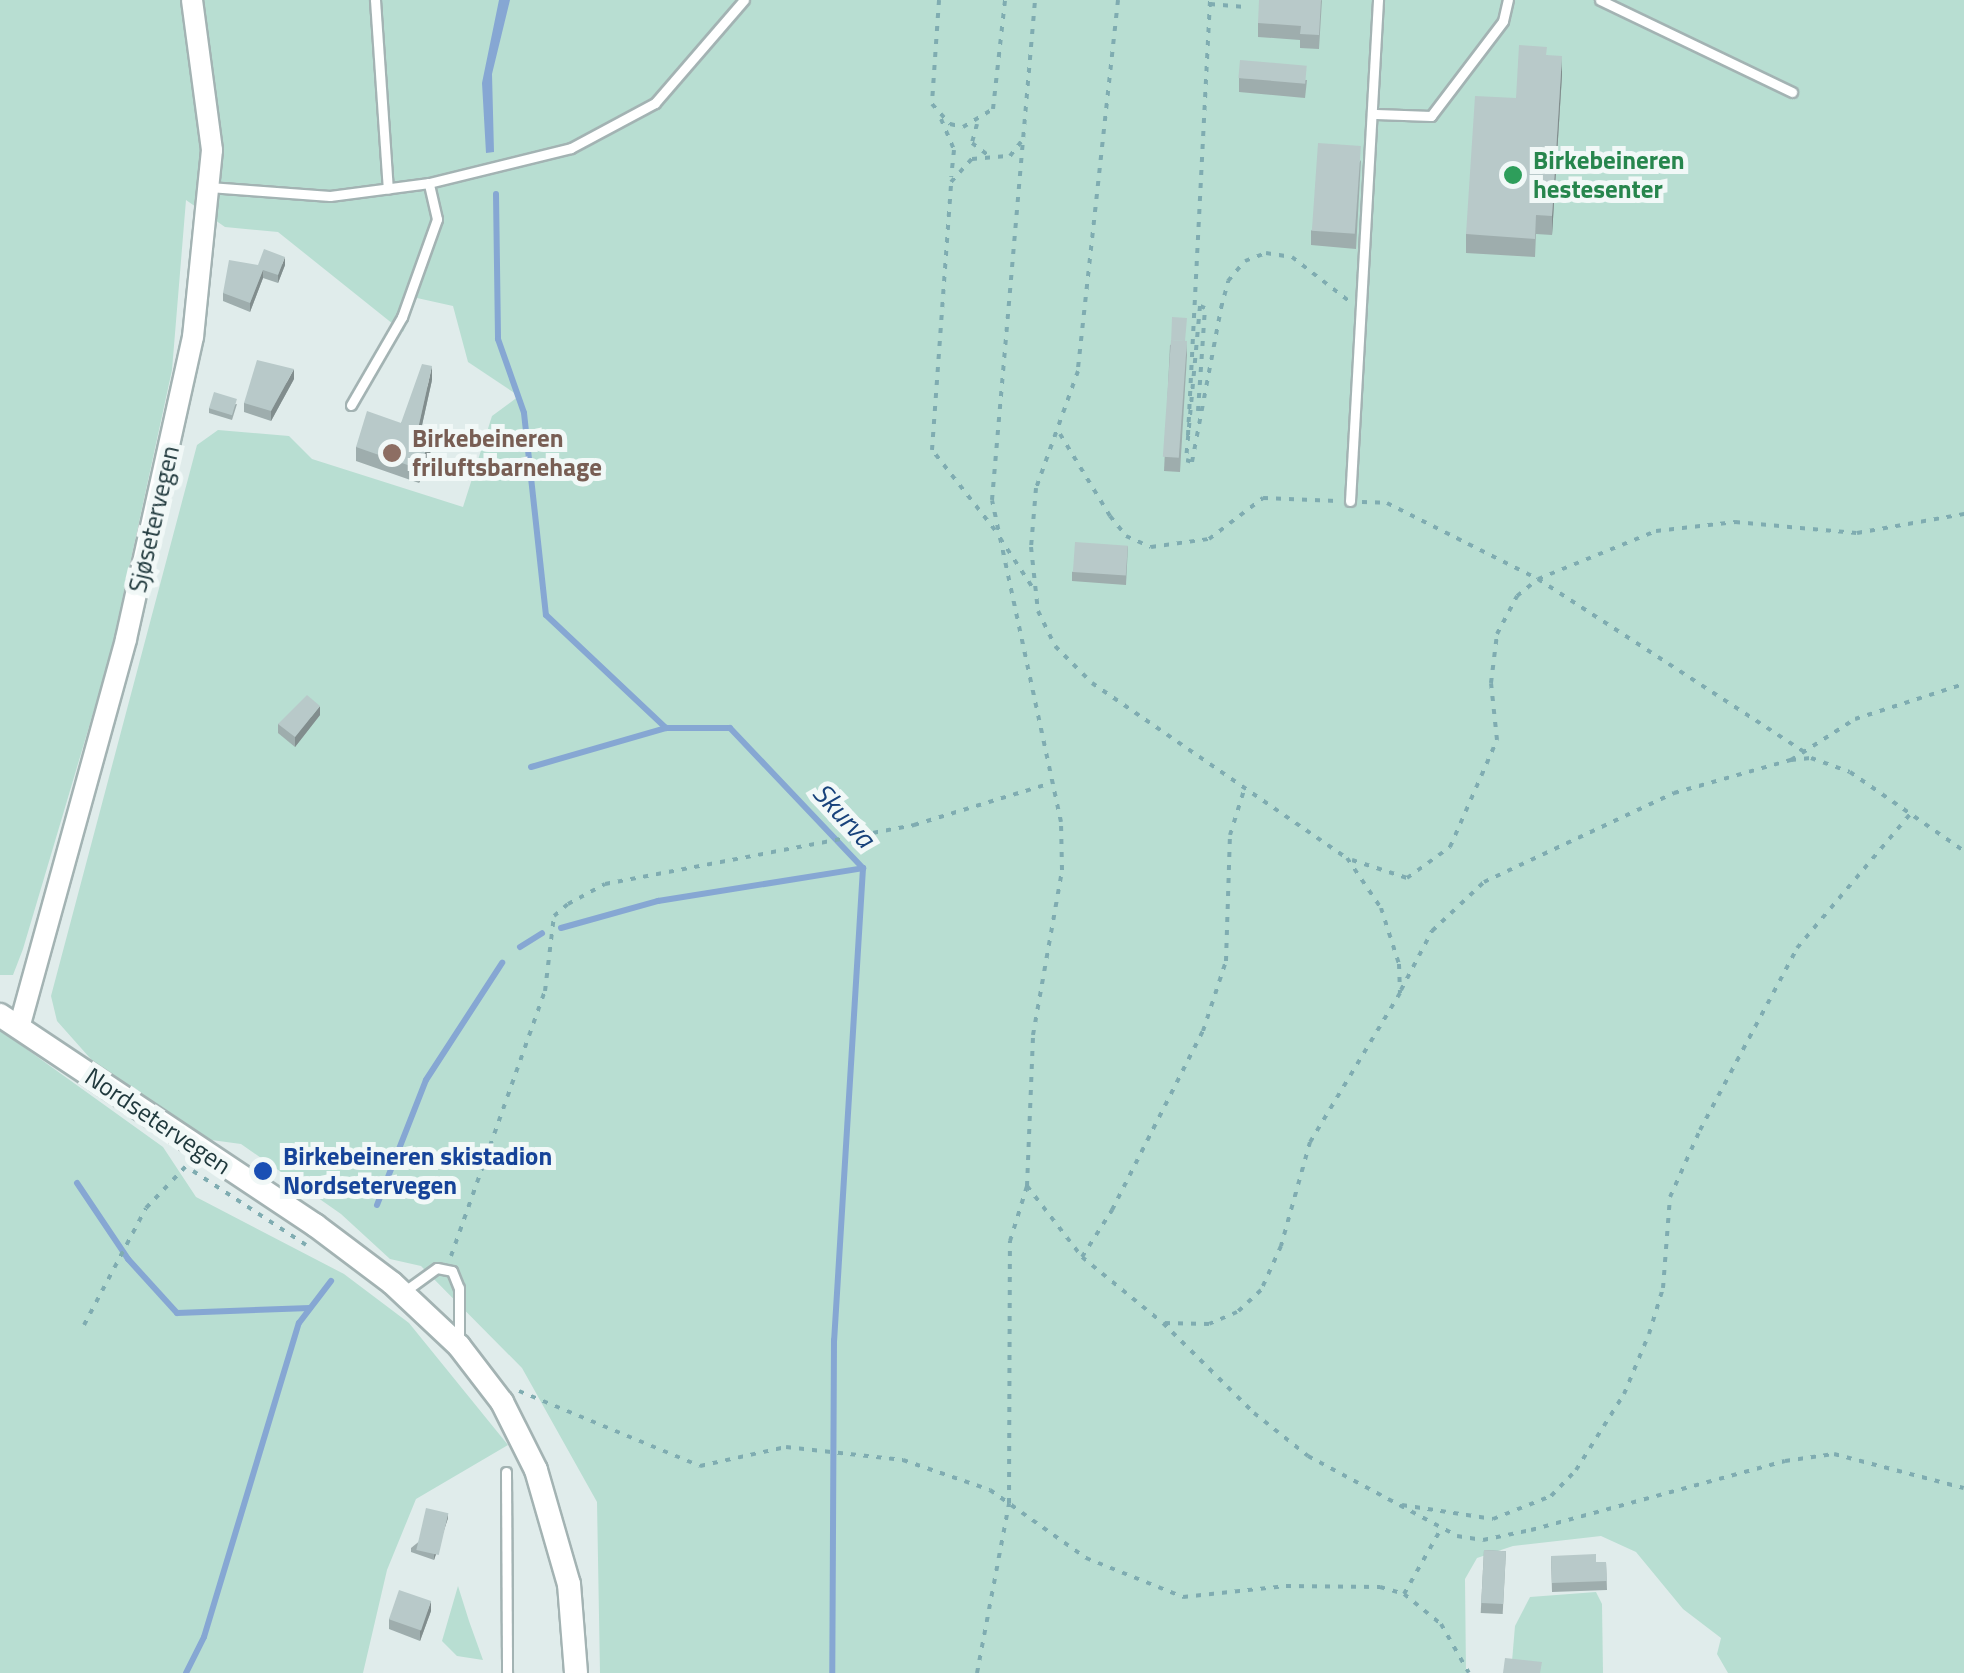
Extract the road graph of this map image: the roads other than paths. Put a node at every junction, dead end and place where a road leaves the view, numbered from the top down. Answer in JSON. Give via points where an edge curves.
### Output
{"nodes":[{"id":1,"x":192,"y":0,"type":"edge"},
{"id":2,"x":376,"y":0,"type":"edge"},
{"id":3,"x":744,"y":0,"type":"edge"},
{"id":4,"x":1378,"y":0,"type":"edge"},
{"id":5,"x":1508,"y":0,"type":"edge"},
{"id":6,"x":1600,"y":0,"type":"edge"},
{"id":7,"x":1792,"y":92,"type":"dead end"},
{"id":8,"x":1376,"y":114,"type":"junction"},
{"id":9,"x":429,"y":182,"type":"junction"},
{"id":10,"x":209,"y":186,"type":"junction"},
{"id":11,"x":388,"y":190,"type":"junction"},
{"id":12,"x":350,"y":406,"type":"dead end"},
{"id":13,"x":1350,"y":501,"type":"road end"},
{"id":14,"x":9,"y":1021,"type":"edge"},
{"id":15,"x":402,"y":1292,"type":"junction"},
{"id":16,"x":459,"y":1346,"type":"junction"},
{"id":17,"x":506,"y":1472,"type":"dead end"},
{"id":18,"x":506,"y":1673,"type":"edge"},
{"id":19,"x":576,"y":1673,"type":"edge"}],
"edges":[{"from":1,"to":10,"type":"street","name":"Sjøsetervegen","via":[[203,58]]},
{"from":2,"to":11,"type":"lane"},
{"from":3,"to":9,"type":"lane","via":[[682,78],[626,124],[571,148]]},
{"from":4,"to":8,"type":"lane"},
{"from":5,"to":8,"type":"lane","via":[[1503,21],[1431,116]]},
{"from":6,"to":7,"type":"lane"},
{"from":8,"to":13,"type":"lane"},
{"from":9,"to":11,"type":"lane"},
{"from":9,"to":12,"type":"lane","via":[[437,219],[402,316]]},
{"from":10,"to":11,"type":"lane","via":[[330,196]]},
{"from":10,"to":14,"type":"street","name":"Sjøsetervegen","via":[[194,337],[162,490]]},
{"from":14,"to":15,"type":"main road","name":"Nordsetervegen"},
{"from":15,"to":16,"type":"main road","name":"Nordsetervegen"},
{"from":15,"to":16,"type":"lane","via":[[437,1268],[446,1270],[459,1288]]},
{"from":16,"to":19,"type":"main road","name":"Nordsetervegen","via":[[502,1402],[536,1470],[569,1584]]},
{"from":17,"to":18,"type":"lane"}]}
